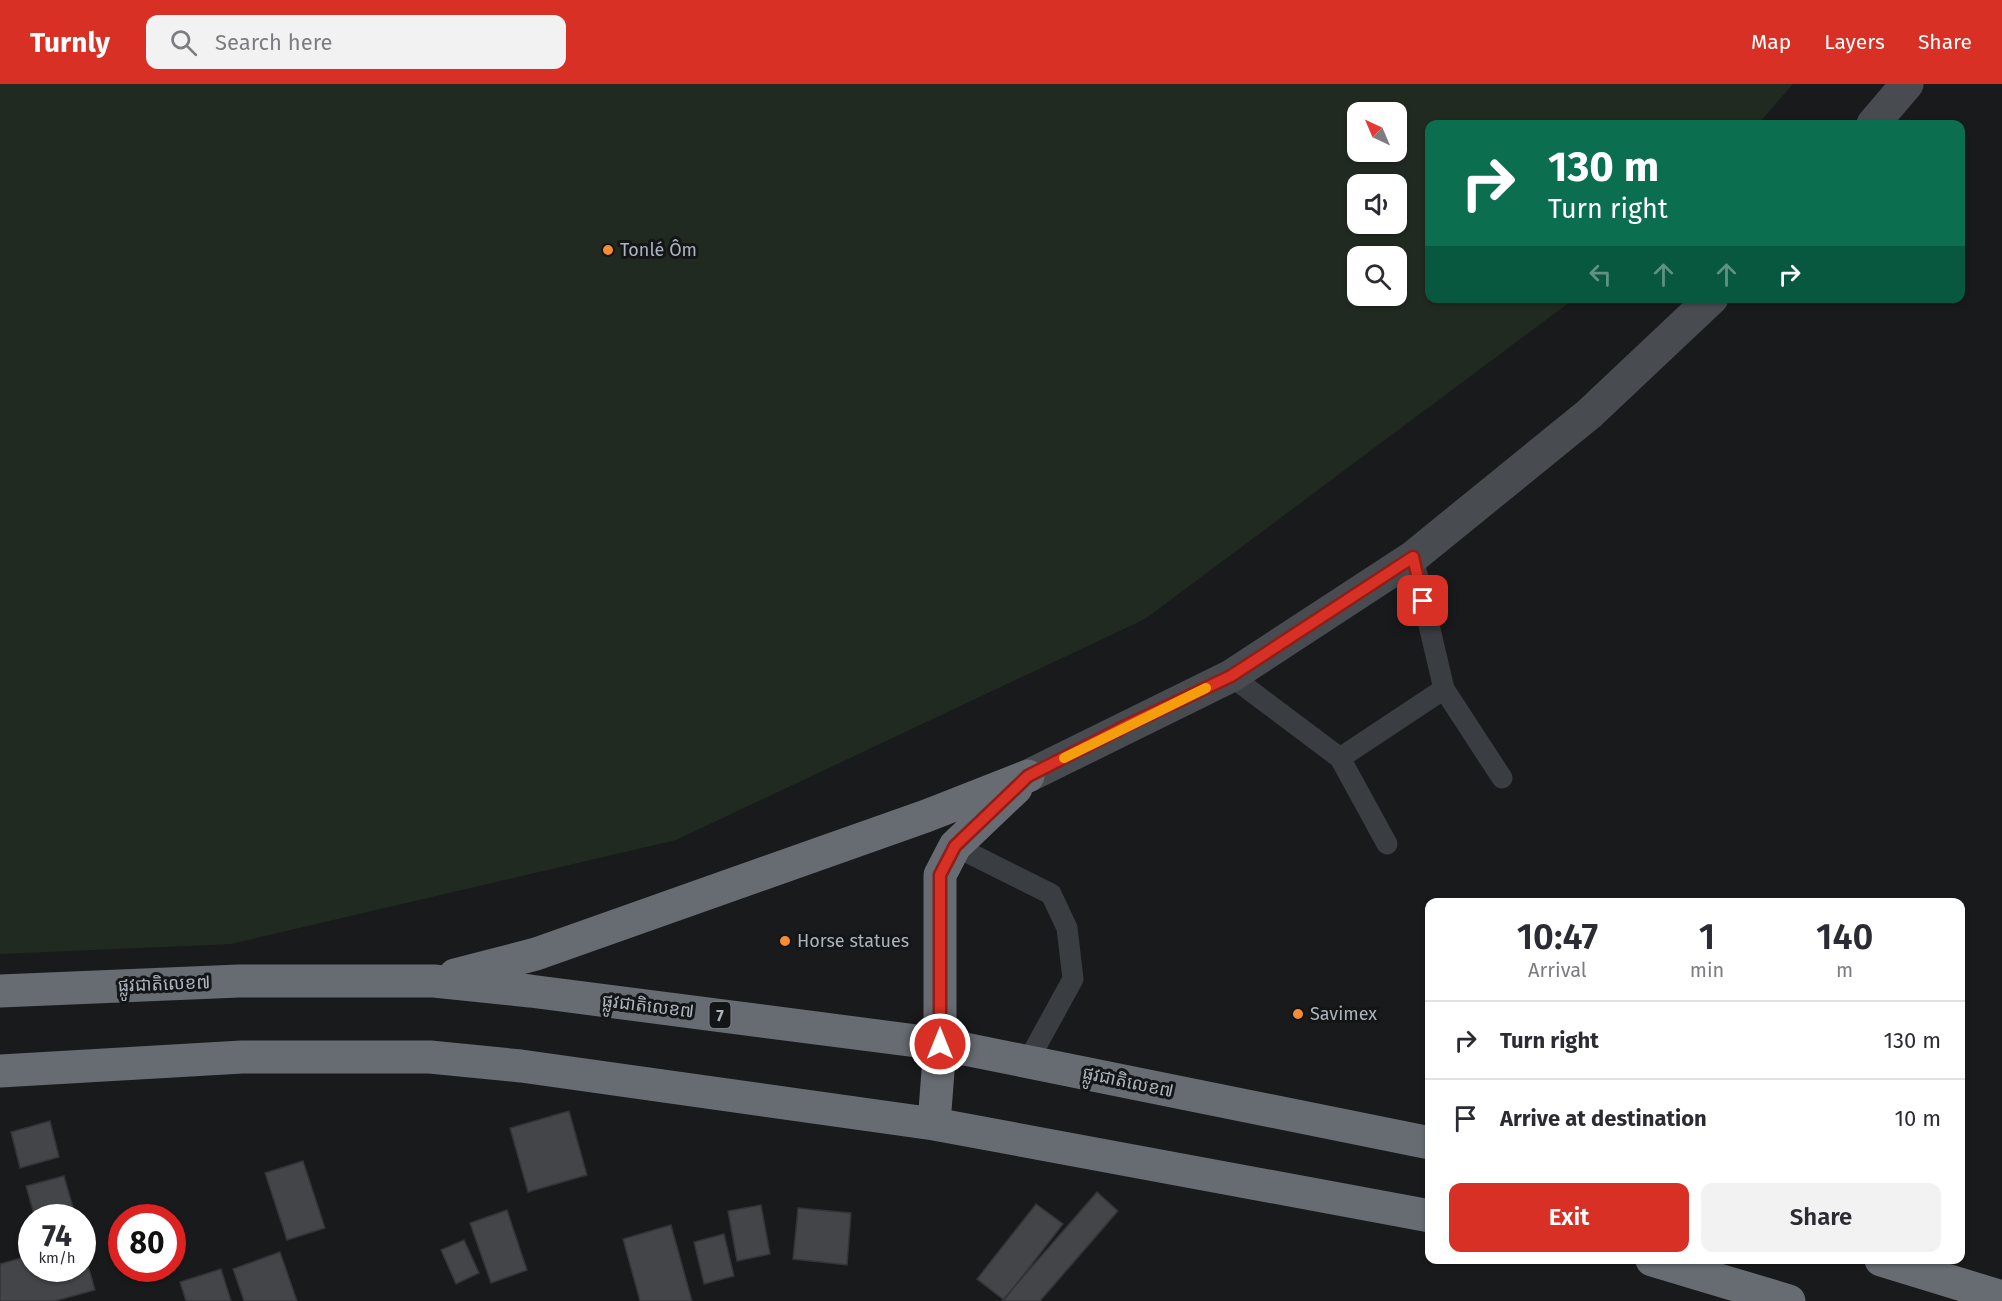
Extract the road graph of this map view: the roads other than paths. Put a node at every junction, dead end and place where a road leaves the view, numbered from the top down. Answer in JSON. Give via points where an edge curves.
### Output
{"nodes":[{"id":1,"x":1907,"y":84,"type":"edge"},
{"id":2,"x":1876,"y":120,"type":"edge"},
{"id":3,"x":1707,"y":303,"type":"edge"},
{"id":4,"x":1413,"y":557,"type":"junction"},
{"id":5,"x":1231,"y":676,"type":"junction"},
{"id":6,"x":1444,"y":689,"type":"junction"},
{"id":7,"x":1340,"y":758,"type":"junction"},
{"id":8,"x":1028,"y":776,"type":"junction"},
{"id":9,"x":1502,"y":778,"type":"dead end"},
{"id":10,"x":1387,"y":844,"type":"dead end"},
{"id":11,"x":955,"y":846,"type":"junction"},
{"id":12,"x":434,"y":981,"type":"junction"},
{"id":13,"x":0,"y":991,"type":"edge"},
{"id":14,"x":940,"y":1044,"type":"junction"},
{"id":15,"x":1028,"y":1061,"type":"junction"},
{"id":16,"x":0,"y":1071,"type":"edge"},
{"id":17,"x":934,"y":1124,"type":"junction"},
{"id":18,"x":1425,"y":1142,"type":"edge"},
{"id":19,"x":1425,"y":1215,"type":"edge"},
{"id":20,"x":1665,"y":1264,"type":"edge"},
{"id":21,"x":1894,"y":1264,"type":"edge"},
{"id":22,"x":2002,"y":1297,"type":"edge"},
{"id":23,"x":1788,"y":1301,"type":"edge"}],
"edges":[{"from":1,"to":2,"type":"street"},
{"from":3,"to":4,"type":"street","via":[[1589,414]]},
{"from":4,"to":5,"type":"street"},
{"from":4,"to":6,"type":"lane"},
{"from":5,"to":7,"type":"lane"},
{"from":5,"to":8,"type":"street"},
{"from":6,"to":7,"type":"lane"},
{"from":6,"to":9,"type":"lane"},
{"from":7,"to":10,"type":"lane"},
{"from":8,"to":11,"type":"highway"},
{"from":8,"to":12,"type":"highway","via":[[536,954]]},
{"from":11,"to":14,"type":"highway","via":[[940,875]]},
{"from":11,"to":15,"type":"lane","via":[[1051,894],[1067,928],[1073,979]]},
{"from":12,"to":13,"type":"highway","name":"ផ្លូវជាតិលេខ៧","number":"7","via":[[239,981]]},
{"from":12,"to":14,"type":"highway","name":"ផ្លូវជាតិលេខ៧","number":"7"},
{"from":14,"to":15,"type":"highway","name":"ផ្លូវជាតិលេខ៧","number":"7"},
{"from":14,"to":17,"type":"highway"},
{"from":15,"to":18,"type":"highway","name":"ផ្លូវជាតិលេខ៧","number":"7"},
{"from":16,"to":17,"type":"highway","via":[[242,1057],[430,1057]]},
{"from":17,"to":19,"type":"highway"},
{"from":20,"to":23,"type":"highway"},
{"from":21,"to":22,"type":"highway"}]}
